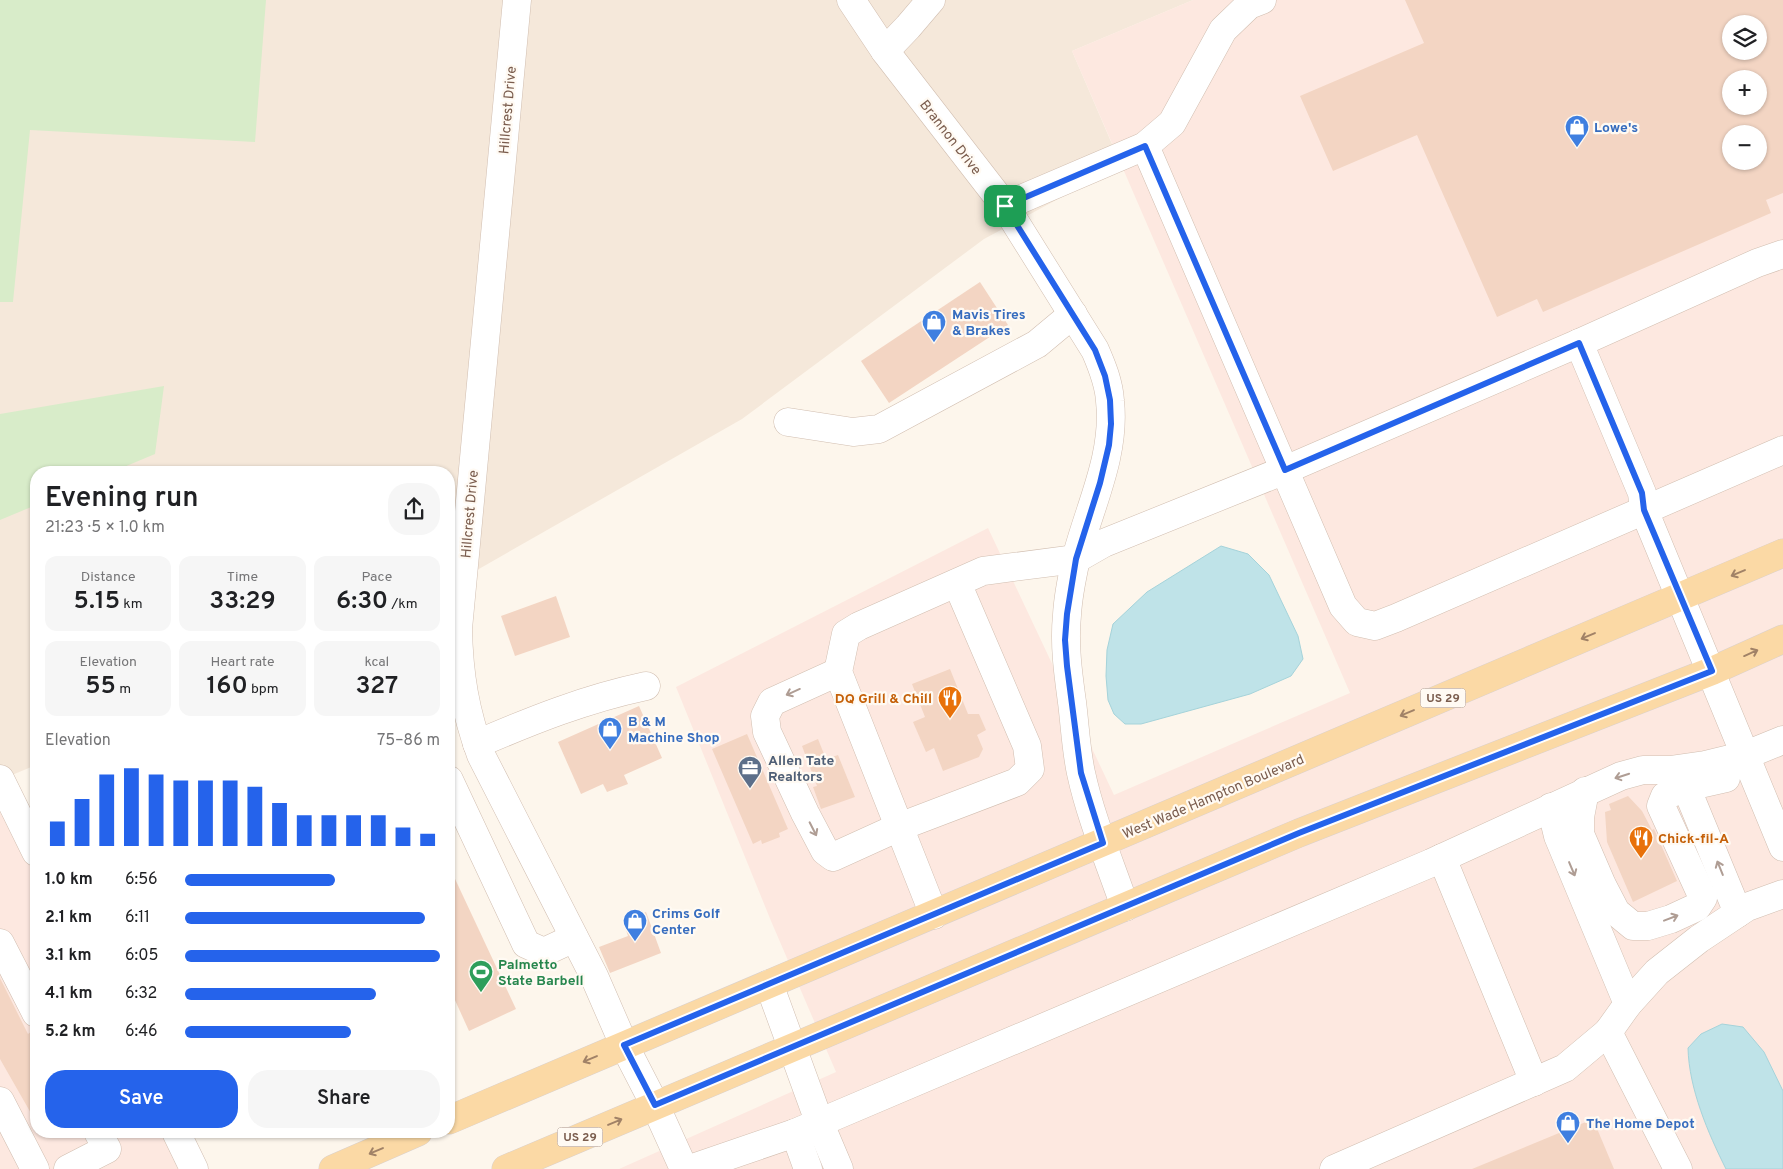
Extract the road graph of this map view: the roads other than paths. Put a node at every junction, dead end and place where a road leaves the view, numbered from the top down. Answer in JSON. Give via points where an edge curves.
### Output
{"nodes":[{"id":1,"x":516,"y":0,"type":"edge"},
{"id":2,"x":851,"y":0,"type":"edge"},
{"id":3,"x":931,"y":0,"type":"edge"},
{"id":4,"x":1262,"y":0,"type":"edge"},
{"id":5,"x":885,"y":51,"type":"junction"},
{"id":6,"x":1145,"y":146,"type":"junction"},
{"id":7,"x":1005,"y":206,"type":"junction"},
{"id":8,"x":1783,"y":254,"type":"edge"},
{"id":9,"x":1073,"y":314,"type":"junction"},
{"id":10,"x":1579,"y":343,"type":"junction"},
{"id":11,"x":788,"y":422,"type":"dead end"},
{"id":12,"x":1783,"y":450,"type":"edge"},
{"id":13,"x":1285,"y":470,"type":"junction"},
{"id":14,"x":1644,"y":510,"type":"junction"},
{"id":15,"x":1783,"y":554,"type":"edge"},
{"id":16,"x":1076,"y":559,"type":"junction"},
{"id":17,"x":956,"y":583,"type":"junction"},
{"id":18,"x":1679,"y":597,"type":"junction"},
{"id":19,"x":1783,"y":639,"type":"edge"},
{"id":20,"x":1712,"y":671,"type":"junction"},
{"id":21,"x":838,"y":672,"type":"junction"},
{"id":22,"x":646,"y":686,"type":"dead end"},
{"id":23,"x":465,"y":733,"type":"edge"},
{"id":24,"x":1783,"y":740,"type":"edge"},
{"id":25,"x":1750,"y":766,"type":"junction"},
{"id":26,"x":0,"y":779,"type":"edge"},
{"id":27,"x":1678,"y":779,"type":"junction"},
{"id":28,"x":1586,"y":791,"type":"junction"},
{"id":29,"x":455,"y":793,"type":"edge"},
{"id":30,"x":1551,"y":807,"type":"junction"},
{"id":31,"x":1516,"y":823,"type":"junction"},
{"id":32,"x":899,"y":827,"type":"junction"},
{"id":33,"x":1558,"y":836,"type":"junction"},
{"id":34,"x":30,"y":840,"type":"edge"},
{"id":35,"x":1103,"y":843,"type":"junction"},
{"id":36,"x":1783,"y":847,"type":"edge"},
{"id":37,"x":1442,"y":858,"type":"junction"},
{"id":38,"x":1783,"y":894,"type":"edge"},
{"id":39,"x":1125,"y":907,"type":"junction"},
{"id":40,"x":1738,"y":913,"type":"junction"},
{"id":41,"x":934,"y":915,"type":"junction"},
{"id":42,"x":574,"y":938,"type":"junction"},
{"id":43,"x":0,"y":943,"type":"edge"},
{"id":44,"x":769,"y":984,"type":"junction"},
{"id":45,"x":30,"y":1001,"type":"edge"},
{"id":46,"x":1628,"y":1004,"type":"junction"},
{"id":47,"x":1608,"y":1032,"type":"junction"},
{"id":48,"x":624,"y":1045,"type":"junction"},
{"id":49,"x":792,"y":1048,"type":"junction"},
{"id":50,"x":1534,"y":1082,"type":"junction"},
{"id":51,"x":0,"y":1102,"type":"edge"},
{"id":52,"x":655,"y":1105,"type":"junction"},
{"id":53,"x":455,"y":1117,"type":"edge"},
{"id":54,"x":808,"y":1128,"type":"junction"},
{"id":55,"x":101,"y":1138,"type":"edge"},
{"id":56,"x":179,"y":1138,"type":"edge"},
{"id":57,"x":402,"y":1138,"type":"edge"},
{"id":58,"x":522,"y":1166,"type":"edge"},
{"id":59,"x":35,"y":1169,"type":"edge"},
{"id":60,"x":68,"y":1169,"type":"edge"},
{"id":61,"x":194,"y":1169,"type":"edge"},
{"id":62,"x":333,"y":1169,"type":"edge"},
{"id":63,"x":684,"y":1169,"type":"edge"},
{"id":64,"x":690,"y":1169,"type":"edge"},
{"id":65,"x":808,"y":1169,"type":"edge"},
{"id":66,"x":839,"y":1169,"type":"edge"},
{"id":67,"x":1334,"y":1169,"type":"edge"},
{"id":68,"x":1678,"y":1169,"type":"edge"}],
"edges":[{"from":1,"to":23,"type":"street","name":"Hillcrest Drive","via":[[458,629]]},
{"from":2,"to":5,"type":"street","name":"Brannon Drive"},
{"from":3,"to":5,"type":"street"},
{"from":4,"to":6,"type":"street","via":[[1249,5],[1223,30],[1172,122]]},
{"from":5,"to":7,"type":"street","name":"Brannon Drive"},
{"from":6,"to":7,"type":"street"},
{"from":6,"to":13,"type":"street"},
{"from":7,"to":9,"type":"street","name":"Brannon Drive"},
{"from":8,"to":10,"type":"street"},
{"from":9,"to":11,"type":"street","via":[[1037,344],[879,429],[853,432]]},
{"from":9,"to":16,"type":"street","name":"Brannon Drive","via":[[1095,350],[1105,376],[1111,424],[1100,483]]},
{"from":10,"to":13,"type":"street"},
{"from":10,"to":14,"type":"street","via":[[1642,493]]},
{"from":12,"to":14,"type":"street"},
{"from":13,"to":14,"type":"street","via":[[1343,606],[1356,622],[1375,626]]},
{"from":13,"to":16,"type":"street","via":[[1104,543]]},
{"from":14,"to":18,"type":"street"},
{"from":15,"to":18,"type":"main road","name":"West Wade Hampton Boulevard","number":"US 29","one_way":true},
{"from":16,"to":17,"type":"street","via":[[983,571]]},
{"from":16,"to":35,"type":"street","name":"Brannon Drive","via":[[1067,614],[1067,666],[1081,773]]},
{"from":17,"to":21,"type":"street","via":[[846,634]]},
{"from":17,"to":32,"type":"street","via":[[1028,746],[1030,769],[1017,782]]},
{"from":18,"to":20,"type":"street"},
{"from":18,"to":35,"type":"main road","name":"West Wade Hampton Boulevard","number":"US 29","one_way":true},
{"from":20,"to":19,"type":"main road","number":"US 29","one_way":true},
{"from":20,"to":25,"type":"street"},
{"from":20,"to":39,"type":"main road","number":"US 29","via":[[1299,833]]},
{"from":21,"to":32,"type":"street"},
{"from":21,"to":32,"type":"street","one_way":true,"via":[[772,702],[765,716],[768,732],[825,851],[833,857]]},
{"from":22,"to":23,"type":"street","via":[[615,692],[540,717]]},
{"from":23,"to":42,"type":"street","name":"Hillcrest Drive","via":[[480,755]]},
{"from":24,"to":25,"type":"street"},
{"from":25,"to":27,"type":"street","via":[[1705,765]]},
{"from":25,"to":36,"type":"street"},
{"from":26,"to":34,"type":"street"},
{"from":27,"to":28,"type":"street","one_way":true,"via":[[1643,770]]},
{"from":28,"to":27,"type":"street","one_way":true,"via":[[1580,834],[1602,885],[1616,912],[1626,921],[1633,926],[1648,926],[1697,907],[1703,898],[1660,806]]},
{"from":40,"to":27,"type":"street","one_way":true},
{"from":28,"to":30,"type":"street"},
{"from":29,"to":42,"type":"street","via":[[526,944],[544,952]]},
{"from":30,"to":31,"type":"street"},
{"from":30,"to":33,"type":"street"},
{"from":31,"to":33,"type":"street"},
{"from":31,"to":37,"type":"street"},
{"from":32,"to":41,"type":"street"},
{"from":33,"to":46,"type":"street","one_way":true},
{"from":35,"to":39,"type":"street","name":"Brannon Drive"},
{"from":35,"to":41,"type":"main road","name":"West Wade Hampton Boulevard","number":"US 29"},
{"from":37,"to":50,"type":"street"},
{"from":37,"to":54,"type":"street"},
{"from":38,"to":40,"type":"street"},
{"from":39,"to":49,"type":"main road","number":"US 29"},
{"from":40,"to":46,"type":"street","via":[[1698,939],[1657,972]]},
{"from":41,"to":44,"type":"main road","name":"West Wade Hampton Boulevard","number":"US 29"},
{"from":42,"to":48,"type":"street","name":"Hillcrest Drive"},
{"from":43,"to":45,"type":"street"},
{"from":44,"to":48,"type":"main road","name":"West Wade Hampton Boulevard","number":"US 29"},
{"from":44,"to":49,"type":"street"},
{"from":46,"to":47,"type":"street"},
{"from":47,"to":50,"type":"street","via":[[1565,1068]]},
{"from":47,"to":68,"type":"street"},
{"from":48,"to":52,"type":"street","name":"Hillcrest Drive"},
{"from":48,"to":53,"type":"main road","name":"West Wade Hampton Boulevard","number":"US 29","one_way":true},
{"from":49,"to":52,"type":"main road","number":"US 29"},
{"from":49,"to":54,"type":"street"},
{"from":50,"to":67,"type":"street"},
{"from":51,"to":59,"type":"street"},
{"from":58,"to":52,"type":"main road","number":"US 29","one_way":true},
{"from":52,"to":63,"type":"street","name":"Hillcrest Drive"},
{"from":54,"to":64,"type":"street"},
{"from":54,"to":65,"type":"street"},
{"from":54,"to":66,"type":"street"},
{"from":55,"to":60,"type":"street","via":[[106,1149]]},
{"from":56,"to":61,"type":"street"},
{"from":57,"to":62,"type":"main road","one_way":true}]}
